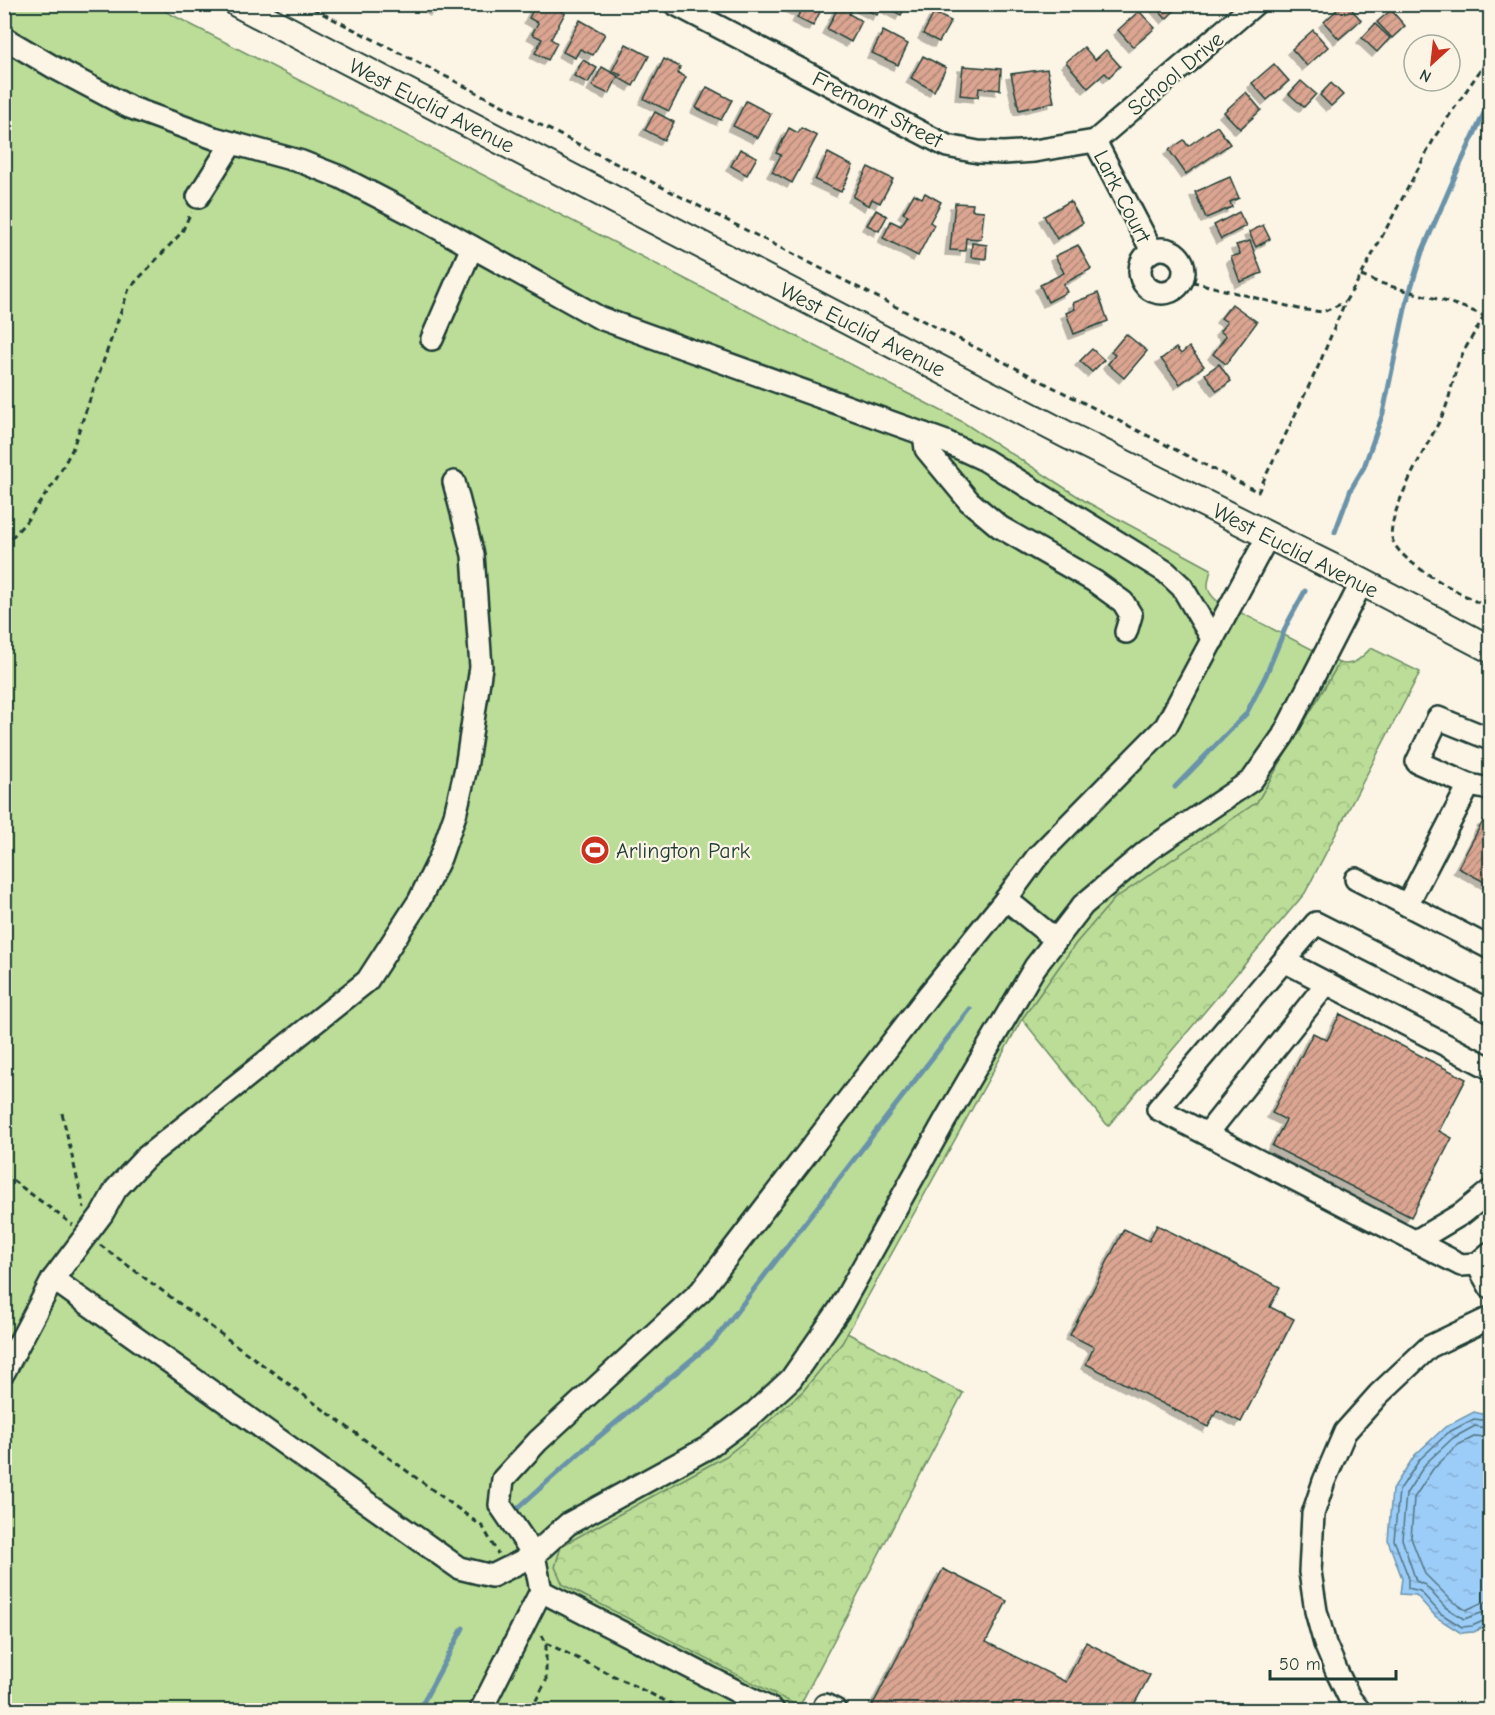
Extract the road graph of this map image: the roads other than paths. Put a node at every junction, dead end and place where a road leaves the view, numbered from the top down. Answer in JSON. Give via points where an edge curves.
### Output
{"nodes":[{"id":1,"x":238,"y":4,"type":"edge"},
{"id":2,"x":675,"y":4,"type":"edge"},
{"id":3,"x":1255,"y":4,"type":"edge"},
{"id":4,"x":4,"y":38,"type":"edge"},
{"id":5,"x":1095,"y":141,"type":"junction"},
{"id":6,"x":232,"y":143,"type":"junction"},
{"id":7,"x":198,"y":197,"type":"road end"},
{"id":8,"x":472,"y":247,"type":"junction"},
{"id":9,"x":1152,"y":251,"type":"junction"},
{"id":10,"x":432,"y":339,"type":"dead end"},
{"id":11,"x":924,"y":434,"type":"junction"},
{"id":12,"x":454,"y":482,"type":"dead end"},
{"id":13,"x":1268,"y":536,"type":"junction"},
{"id":14,"x":1362,"y":582,"type":"junction"},
{"id":15,"x":1126,"y":632,"type":"dead end"},
{"id":16,"x":1213,"y":639,"type":"junction"},
{"id":17,"x":1491,"y":650,"type":"edge"},
{"id":18,"x":1491,"y":739,"type":"edge"},
{"id":19,"x":1469,"y":785,"type":"junction"},
{"id":20,"x":1491,"y":789,"type":"edge"},
{"id":21,"x":1356,"y":879,"type":"dead end"},
{"id":22,"x":1006,"y":899,"type":"junction"},
{"id":23,"x":1407,"y":905,"type":"junction"},
{"id":24,"x":1056,"y":940,"type":"junction"},
{"id":25,"x":1491,"y":948,"type":"edge"},
{"id":26,"x":1284,"y":961,"type":"junction"},
{"id":27,"x":1327,"y":983,"type":"junction"},
{"id":28,"x":1491,"y":1011,"type":"edge"},
{"id":29,"x":1491,"y":1068,"type":"edge"},
{"id":30,"x":1207,"y":1134,"type":"junction"},
{"id":31,"x":1491,"y":1191,"type":"edge"},
{"id":32,"x":1416,"y":1241,"type":"junction"},
{"id":33,"x":1484,"y":1259,"type":"edge"},
{"id":34,"x":53,"y":1279,"type":"junction"},
{"id":35,"x":1491,"y":1287,"type":"edge"},
{"id":36,"x":1491,"y":1318,"type":"edge"},
{"id":37,"x":4,"y":1372,"type":"edge"},
{"id":38,"x":534,"y":1555,"type":"junction"},
{"id":39,"x":541,"y":1591,"type":"junction"},
{"id":40,"x":481,"y":1710,"type":"edge"},
{"id":41,"x":773,"y":1710,"type":"edge"},
{"id":42,"x":1359,"y":1710,"type":"edge"}],
"edges":[{"from":1,"to":13,"type":"main road","name":"West Euclid Avenue"},
{"from":2,"to":5,"type":"street","name":"Fremont Street","via":[[947,146],[978,152],[1034,152]]},
{"from":3,"to":5,"type":"street","name":"School Drive"},
{"from":4,"to":6,"type":"street","via":[[129,107]]},
{"from":5,"to":9,"type":"street","name":"Lark Court"},
{"from":6,"to":7,"type":"street"},
{"from":6,"to":8,"type":"street","via":[[340,177]]},
{"from":8,"to":10,"type":"street"},
{"from":8,"to":11,"type":"street","via":[[600,318]]},
{"from":9,"to":9,"type":"street","name":"Lark Court","via":[[1166,249],[1179,256],[1184,270],[1174,289],[1153,291],[1140,275],[1142,261]]},
{"from":11,"to":15,"type":"street","via":[[926,449],[969,501],[1000,527],[1123,602],[1131,615]]},
{"from":11,"to":16,"type":"street","via":[[985,460],[1166,572],[1182,587]]},
{"from":12,"to":34,"type":"street","via":[[473,555],[481,667],[455,815],[419,901],[367,981],[145,1158],[116,1189]]},
{"from":13,"to":14,"type":"main road","name":"West Euclid Avenue"},
{"from":13,"to":16,"type":"street"},
{"from":14,"to":17,"type":"main road","name":"West Euclid Avenue"},
{"from":14,"to":24,"type":"street","via":[[1283,736],[1251,780],[1148,851],[1083,905]]},
{"from":16,"to":22,"type":"street","via":[[1166,726],[1037,857]]},
{"from":18,"to":19,"type":"street","via":[[1437,718],[1417,762]]},
{"from":19,"to":20,"type":"street"},
{"from":19,"to":23,"type":"street"},
{"from":21,"to":23,"type":"street"},
{"from":22,"to":24,"type":"street"},
{"from":22,"to":38,"type":"street","via":[[701,1292],[538,1441],[503,1479],[500,1505]]},
{"from":23,"to":25,"type":"street"},
{"from":24,"to":38,"type":"street","via":[[1006,1015],[839,1310],[791,1378],[754,1413],[707,1448],[568,1524]]},
{"from":26,"to":27,"type":"street"},
{"from":26,"to":28,"type":"street","via":[[1316,922]]},
{"from":26,"to":30,"type":"street","via":[[1158,1109]]},
{"from":27,"to":29,"type":"street"},
{"from":27,"to":30,"type":"street"},
{"from":30,"to":32,"type":"street"},
{"from":31,"to":32,"type":"street"},
{"from":32,"to":33,"type":"street","via":[[1461,1265]]},
{"from":33,"to":35,"type":"street"},
{"from":34,"to":37,"type":"street"},
{"from":34,"to":38,"type":"street","via":[[459,1568],[492,1576]]},
{"from":36,"to":42,"type":"street","via":[[1429,1347],[1379,1394],[1345,1432],[1324,1481],[1313,1514],[1310,1572],[1325,1644],[1350,1700]]},
{"from":38,"to":39,"type":"street"},
{"from":39,"to":40,"type":"street"},
{"from":39,"to":41,"type":"street"}]}
